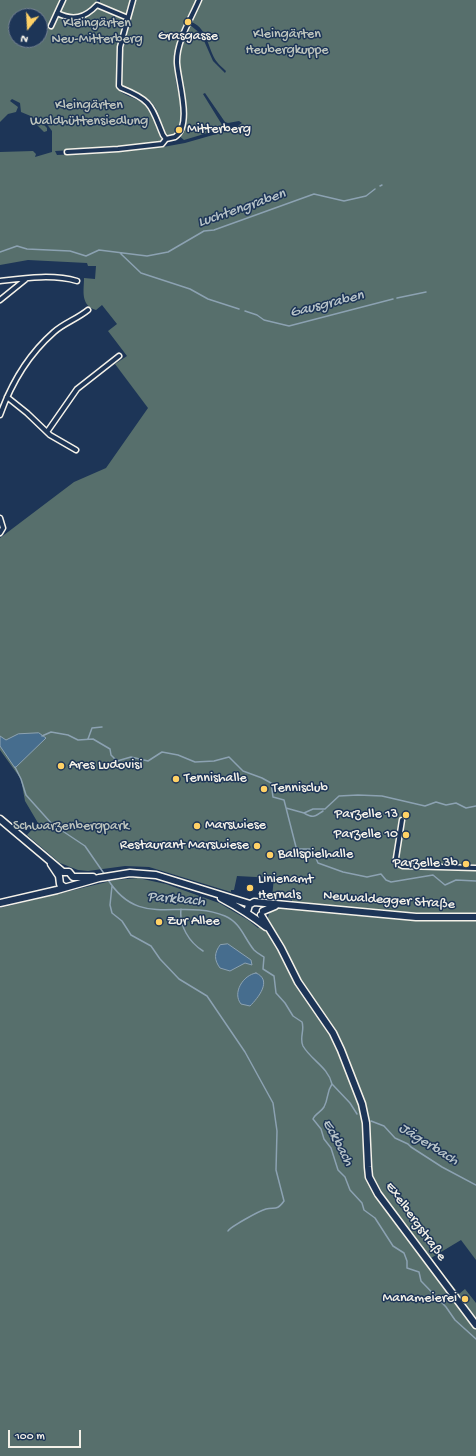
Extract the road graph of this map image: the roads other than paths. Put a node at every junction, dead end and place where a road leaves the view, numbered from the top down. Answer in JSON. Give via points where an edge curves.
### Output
{"nodes":[{"id":1,"x":63,"y":0,"type":"edge"},
{"id":2,"x":133,"y":0,"type":"edge"},
{"id":3,"x":199,"y":0,"type":"edge"},
{"id":4,"x":57,"y":13,"type":"junction"},
{"id":5,"x":128,"y":18,"type":"junction"},
{"id":6,"x":51,"y":26,"type":"dead end"},
{"id":7,"x":166,"y":139,"type":"junction"},
{"id":8,"x":67,"y":152,"type":"dead end"},
{"id":9,"x":26,"y":278,"type":"junction"},
{"id":10,"x":78,"y":281,"type":"dead end"},
{"id":11,"x":0,"y":282,"type":"edge"},
{"id":12,"x":0,"y":300,"type":"edge"},
{"id":13,"x":88,"y":310,"type":"dead end"},
{"id":14,"x":119,"y":356,"type":"dead end"},
{"id":15,"x":7,"y":397,"type":"junction"},
{"id":16,"x":0,"y":415,"type":"edge"},
{"id":17,"x":47,"y":432,"type":"junction"},
{"id":18,"x":76,"y":450,"type":"dead end"},
{"id":19,"x":0,"y":518,"type":"edge"},
{"id":20,"x":0,"y":532,"type":"edge"},
{"id":21,"x":0,"y":819,"type":"edge"},
{"id":22,"x":402,"y":820,"type":"dead end"},
{"id":23,"x":476,"y":868,"type":"edge"},
{"id":24,"x":60,"y":877,"type":"junction"},
{"id":25,"x":73,"y":877,"type":"junction"},
{"id":26,"x":99,"y":878,"type":"junction"},
{"id":27,"x":72,"y":885,"type":"junction"},
{"id":28,"x":64,"y":887,"type":"junction"},
{"id":29,"x":210,"y":893,"type":"junction"},
{"id":30,"x":38,"y":894,"type":"junction"},
{"id":31,"x":0,"y":903,"type":"edge"},
{"id":32,"x":250,"y":904,"type":"junction"},
{"id":33,"x":260,"y":904,"type":"junction"},
{"id":34,"x":276,"y":906,"type":"junction"},
{"id":35,"x":247,"y":912,"type":"junction"},
{"id":36,"x":260,"y":914,"type":"junction"},
{"id":37,"x":476,"y":917,"type":"edge"},
{"id":38,"x":476,"y":1325,"type":"edge"}],
"edges":[{"from":1,"to":4,"type":"street"},
{"from":2,"to":5,"type":"street"},
{"from":3,"to":7,"type":"street","via":[[177,56],[178,80],[184,109],[180,131],[175,137]]},
{"from":4,"to":5,"type":"street","via":[[67,18],[79,18],[97,5]]},
{"from":4,"to":6,"type":"street"},
{"from":5,"to":7,"type":"street","via":[[120,47],[119,86],[151,106]]},
{"from":7,"to":8,"type":"street","via":[[162,144],[118,150]]},
{"from":9,"to":10,"type":"street","via":[[63,278]]},
{"from":9,"to":11,"type":"street"},
{"from":9,"to":12,"type":"street"},
{"from":13,"to":15,"type":"street","via":[[61,326],[43,343]]},
{"from":14,"to":17,"type":"street","via":[[76,389]]},
{"from":15,"to":16,"type":"street"},
{"from":15,"to":17,"type":"street"},
{"from":17,"to":18,"type":"street"},
{"from":19,"to":20,"type":"street","via":[[3,528]]},
{"from":21,"to":24,"type":"main road","via":[[50,863]]},
{"from":22,"to":23,"type":"street","via":[[397,863],[402,866]]},
{"from":24,"to":25,"type":"main road","via":[[69,872]]},
{"from":24,"to":28,"type":"main road"},
{"from":24,"to":30,"type":"main road","via":[[54,887]]},
{"from":25,"to":26,"type":"main road"},
{"from":25,"to":27,"type":"main road"},
{"from":26,"to":27,"type":"main road"},
{"from":26,"to":29,"type":"main road","via":[[144,873]]},
{"from":27,"to":28,"type":"main road"},
{"from":28,"to":30,"type":"main road"},
{"from":29,"to":32,"type":"main road"},
{"from":29,"to":35,"type":"main road"},
{"from":30,"to":31,"type":"main road"},
{"from":32,"to":33,"type":"main road"},
{"from":32,"to":35,"type":"main road"},
{"from":33,"to":34,"type":"main road","name":"Neuwaldegger Straße"},
{"from":33,"to":36,"type":"main road"},
{"from":34,"to":36,"type":"main road","name":"Neuwaldegger Straße"},
{"from":34,"to":37,"type":"main road","name":"Neuwaldegger Straße","via":[[416,917]]},
{"from":35,"to":36,"type":"main road","via":[[251,917]]},
{"from":36,"to":38,"type":"main road","name":"Exelbergstraße","via":[[305,994],[333,1033],[355,1085],[365,1115],[368,1167],[378,1194]]}]}
